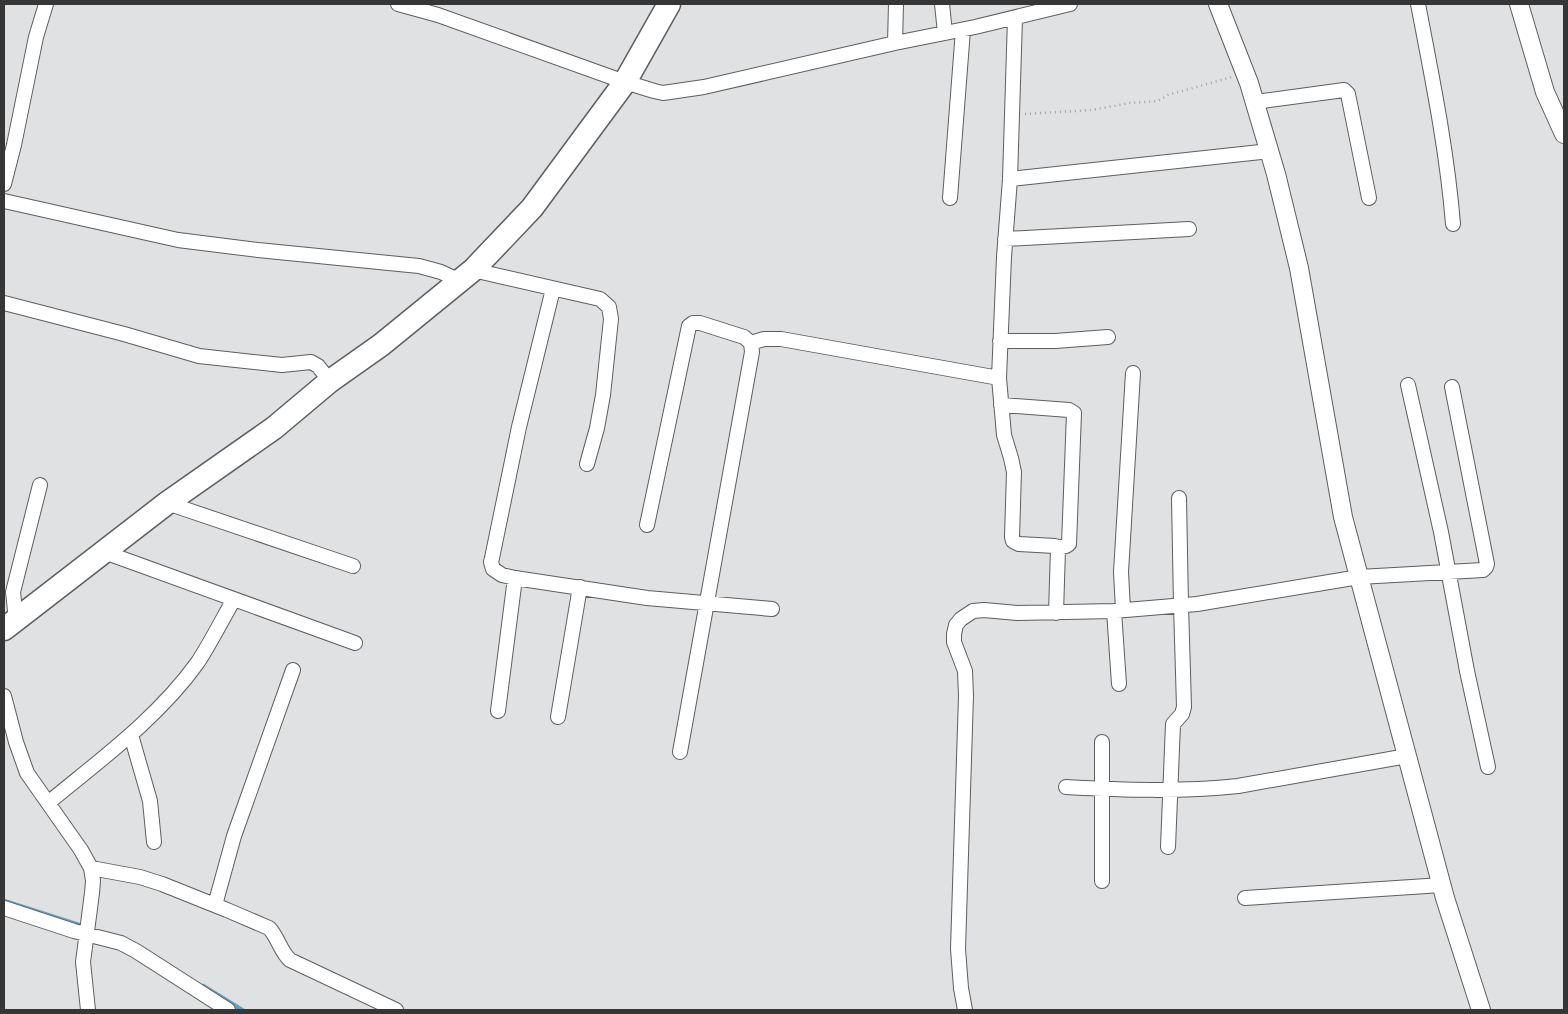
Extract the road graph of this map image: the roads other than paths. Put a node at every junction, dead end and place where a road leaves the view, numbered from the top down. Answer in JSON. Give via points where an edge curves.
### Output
{"nodes":[{"id":1,"x":46,"y":4,"type":"edge"},
{"id":2,"x":398,"y":4,"type":"edge"},
{"id":3,"x":669,"y":4,"type":"edge"},
{"id":4,"x":896,"y":4,"type":"edge"},
{"id":5,"x":942,"y":4,"type":"edge"},
{"id":6,"x":1070,"y":4,"type":"edge"},
{"id":7,"x":1218,"y":4,"type":"edge"},
{"id":8,"x":1418,"y":4,"type":"edge"},
{"id":9,"x":1520,"y":4,"type":"edge"},
{"id":10,"x":1015,"y":18,"type":"junction"},
{"id":11,"x":963,"y":30,"type":"junction"},
{"id":12,"x":945,"y":34,"type":"junction"},
{"id":13,"x":895,"y":43,"type":"junction"},
{"id":14,"x":625,"y":82,"type":"junction"},
{"id":15,"x":1255,"y":102,"type":"junction"},
{"id":16,"x":1564,"y":134,"type":"edge"},
{"id":17,"x":1270,"y":151,"type":"junction"},
{"id":18,"x":1010,"y":179,"type":"junction"},
{"id":19,"x":4,"y":184,"type":"edge"},
{"id":20,"x":950,"y":198,"type":"dead end"},
{"id":21,"x":1369,"y":198,"type":"dead end"},
{"id":22,"x":4,"y":201,"type":"edge"},
{"id":23,"x":1453,"y":224,"type":"dead end"},
{"id":24,"x":1189,"y":229,"type":"dead end"},
{"id":25,"x":1005,"y":239,"type":"junction"},
{"id":26,"x":467,"y":276,"type":"junction"},
{"id":27,"x":553,"y":289,"type":"junction"},
{"id":28,"x":4,"y":303,"type":"edge"},
{"id":29,"x":1108,"y":336,"type":"dead end"},
{"id":30,"x":1000,"y":341,"type":"junction"},
{"id":31,"x":751,"y":343,"type":"junction"},
{"id":32,"x":1133,"y":373,"type":"dead end"},
{"id":33,"x":999,"y":378,"type":"junction"},
{"id":34,"x":330,"y":381,"type":"junction"},
{"id":35,"x":1408,"y":385,"type":"dead end"},
{"id":36,"x":1452,"y":387,"type":"dead end"},
{"id":37,"x":1001,"y":405,"type":"junction"},
{"id":38,"x":587,"y":464,"type":"dead end"},
{"id":39,"x":40,"y":484,"type":"dead end"},
{"id":40,"x":1179,"y":498,"type":"dead end"},
{"id":41,"x":167,"y":503,"type":"junction"},
{"id":42,"x":647,"y":525,"type":"dead end"},
{"id":43,"x":1058,"y":548,"type":"junction"},
{"id":44,"x":104,"y":552,"type":"junction"},
{"id":45,"x":354,"y":566,"type":"dead end"},
{"id":46,"x":1448,"y":573,"type":"junction"},
{"id":47,"x":1359,"y":577,"type":"junction"},
{"id":48,"x":516,"y":578,"type":"junction"},
{"id":49,"x":580,"y":587,"type":"junction"},
{"id":50,"x":234,"y":599,"type":"junction"},
{"id":51,"x":706,"y":603,"type":"junction"},
{"id":52,"x":1181,"y":605,"type":"junction"},
{"id":53,"x":772,"y":609,"type":"dead end"},
{"id":54,"x":1119,"y":611,"type":"junction"},
{"id":55,"x":1056,"y":613,"type":"junction"},
{"id":56,"x":10,"y":624,"type":"edge"},
{"id":57,"x":355,"y":643,"type":"dead end"},
{"id":58,"x":293,"y":670,"type":"dead end"},
{"id":59,"x":1119,"y":684,"type":"dead end"},
{"id":60,"x":4,"y":696,"type":"edge"},
{"id":61,"x":498,"y":711,"type":"dead end"},
{"id":62,"x":558,"y":716,"type":"dead end"},
{"id":63,"x":130,"y":734,"type":"junction"},
{"id":64,"x":1102,"y":742,"type":"dead end"},
{"id":65,"x":680,"y":752,"type":"dead end"},
{"id":66,"x":1407,"y":756,"type":"junction"},
{"id":67,"x":1488,"y":766,"type":"dead end"},
{"id":68,"x":1066,"y":787,"type":"dead end"},
{"id":69,"x":1103,"y":789,"type":"junction"},
{"id":70,"x":1171,"y":789,"type":"junction"},
{"id":71,"x":48,"y":803,"type":"junction"},
{"id":72,"x":154,"y":842,"type":"dead end"},
{"id":73,"x":1168,"y":847,"type":"dead end"},
{"id":74,"x":91,"y":868,"type":"junction"},
{"id":75,"x":1102,"y":882,"type":"dead end"},
{"id":76,"x":1442,"y":885,"type":"junction"},
{"id":77,"x":1245,"y":898,"type":"dead end"},
{"id":78,"x":215,"y":905,"type":"junction"},
{"id":79,"x":4,"y":908,"type":"edge"},
{"id":80,"x":87,"y":930,"type":"junction"},
{"id":81,"x":88,"y":1010,"type":"edge"},
{"id":82,"x":228,"y":1010,"type":"edge"},
{"id":83,"x":396,"y":1010,"type":"edge"},
{"id":84,"x":965,"y":1010,"type":"edge"},
{"id":85,"x":1481,"y":1010,"type":"edge"}],
"edges":[{"from":1,"to":19,"type":"street"},
{"from":2,"to":14,"type":"street","via":[[438,15]]},
{"from":3,"to":14,"type":"main road"},
{"from":4,"to":13,"type":"street"},
{"from":5,"to":12,"type":"street"},
{"from":6,"to":10,"type":"street"},
{"from":7,"to":15,"type":"street"},
{"from":8,"to":23,"type":"street","via":[[1440,115]]},
{"from":9,"to":16,"type":"street","via":[[1545,92]]},
{"from":10,"to":11,"type":"street"},
{"from":10,"to":18,"type":"street"},
{"from":11,"to":12,"type":"street"},
{"from":11,"to":20,"type":"street"},
{"from":12,"to":13,"type":"street"},
{"from":13,"to":14,"type":"street","via":[[673,92],[654,91]]},
{"from":14,"to":26,"type":"main road","via":[[532,208]]},
{"from":15,"to":17,"type":"street"},
{"from":15,"to":21,"type":"street","via":[[1344,90],[1348,94]]},
{"from":17,"to":18,"type":"street"},
{"from":17,"to":47,"type":"street","via":[[1299,268],[1343,517]]},
{"from":18,"to":25,"type":"street"},
{"from":22,"to":26,"type":"street","via":[[178,240],[419,266]]},
{"from":24,"to":25,"type":"street"},
{"from":25,"to":30,"type":"street"},
{"from":26,"to":27,"type":"street"},
{"from":26,"to":34,"type":"main road"},
{"from":27,"to":38,"type":"street","via":[[600,299],[610,312],[603,395]]},
{"from":27,"to":48,"type":"street","via":[[519,427],[491,562],[496,572]]},
{"from":28,"to":34,"type":"street","via":[[199,356],[282,365],[312,362]]},
{"from":29,"to":30,"type":"street","via":[[1055,341]]},
{"from":30,"to":33,"type":"street"},
{"from":31,"to":33,"type":"street","via":[[781,339]]},
{"from":31,"to":42,"type":"street","via":[[744,337],[700,323],[689,326]]},
{"from":31,"to":51,"type":"street","via":[[752,352]]},
{"from":32,"to":54,"type":"street"},
{"from":33,"to":37,"type":"street"},
{"from":34,"to":41,"type":"main road","via":[[274,428]]},
{"from":35,"to":46,"type":"street"},
{"from":36,"to":46,"type":"street","via":[[1487,564],[1479,572]]},
{"from":37,"to":43,"type":"street","via":[[1004,435],[1014,472],[1012,538],[1019,544]]},
{"from":37,"to":43,"type":"street","via":[[1074,413],[1069,544]]},
{"from":39,"to":56,"type":"street","via":[[13,592]]},
{"from":40,"to":52,"type":"street"},
{"from":41,"to":44,"type":"main road"},
{"from":41,"to":45,"type":"street"},
{"from":43,"to":55,"type":"street"},
{"from":44,"to":50,"type":"street"},
{"from":44,"to":56,"type":"main road"},
{"from":46,"to":47,"type":"street"},
{"from":46,"to":67,"type":"street"},
{"from":47,"to":52,"type":"street"},
{"from":47,"to":66,"type":"street"},
{"from":48,"to":49,"type":"street"},
{"from":48,"to":61,"type":"street"},
{"from":49,"to":51,"type":"street"},
{"from":49,"to":62,"type":"street"},
{"from":50,"to":57,"type":"street"},
{"from":50,"to":63,"type":"street","via":[[198,662],[172,694]]},
{"from":51,"to":53,"type":"street"},
{"from":51,"to":65,"type":"street"},
{"from":52,"to":54,"type":"street"},
{"from":52,"to":70,"type":"street","via":[[1184,707],[1173,724]]},
{"from":54,"to":55,"type":"street"},
{"from":54,"to":59,"type":"street"},
{"from":55,"to":84,"type":"street","via":[[973,611],[956,625],[954,642],[965,671],[966,696],[958,949]]},
{"from":58,"to":78,"type":"street","via":[[234,836]]},
{"from":60,"to":71,"type":"street","via":[[27,773]]},
{"from":63,"to":71,"type":"street"},
{"from":63,"to":72,"type":"street","via":[[150,801]]},
{"from":64,"to":69,"type":"street"},
{"from":66,"to":70,"type":"street","via":[[1238,786]]},
{"from":66,"to":76,"type":"street"},
{"from":68,"to":69,"type":"street"},
{"from":69,"to":70,"type":"street"},
{"from":69,"to":75,"type":"street"},
{"from":70,"to":73,"type":"street"},
{"from":71,"to":74,"type":"street"},
{"from":74,"to":78,"type":"street","via":[[140,877]]},
{"from":74,"to":80,"type":"street","via":[[92,893]]},
{"from":76,"to":77,"type":"street"},
{"from":76,"to":85,"type":"street"},
{"from":78,"to":83,"type":"street","via":[[268,928],[290,960]]},
{"from":79,"to":80,"type":"street"},
{"from":80,"to":81,"type":"street","via":[[83,962]]},
{"from":80,"to":82,"type":"street","via":[[126,946]]}]}
